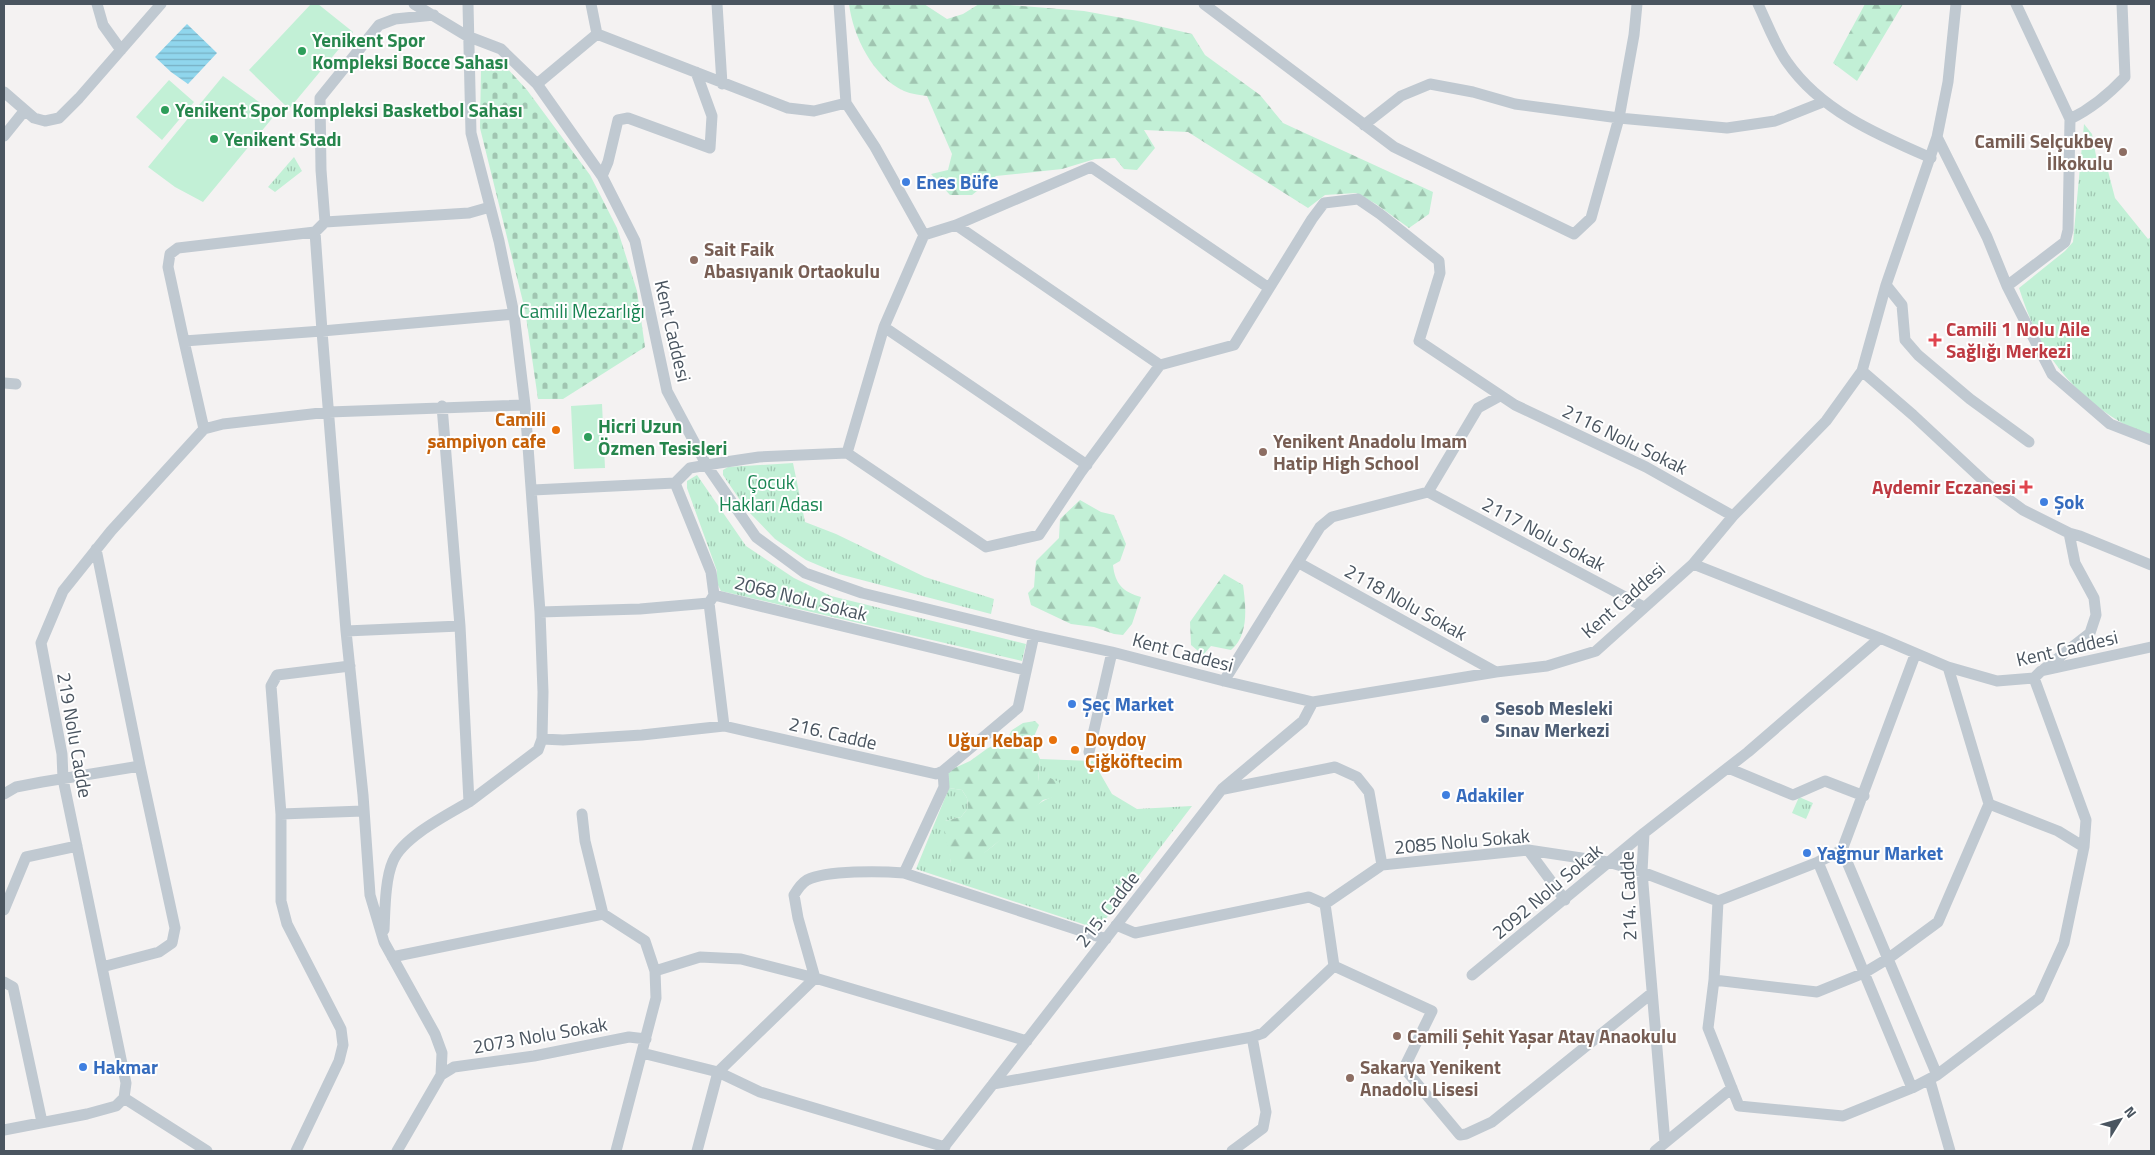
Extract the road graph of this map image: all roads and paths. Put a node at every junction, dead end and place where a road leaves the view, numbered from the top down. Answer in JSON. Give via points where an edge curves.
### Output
{"nodes":[{"id":1,"x":98,"y":4,"type":"edge"},
{"id":2,"x":161,"y":4,"type":"edge"},
{"id":3,"x":414,"y":4,"type":"edge"},
{"id":4,"x":468,"y":4,"type":"edge"},
{"id":5,"x":591,"y":4,"type":"edge"},
{"id":6,"x":718,"y":4,"type":"edge"},
{"id":7,"x":839,"y":4,"type":"edge"},
{"id":8,"x":1204,"y":4,"type":"edge"},
{"id":9,"x":1637,"y":4,"type":"edge"},
{"id":10,"x":1758,"y":4,"type":"edge"},
{"id":11,"x":1956,"y":4,"type":"edge"},
{"id":12,"x":2016,"y":4,"type":"edge"},
{"id":13,"x":2122,"y":4,"type":"edge"},
{"id":14,"x":434,"y":15,"type":"junction"},
{"id":15,"x":596,"y":34,"type":"junction"},
{"id":16,"x":467,"y":36,"type":"junction"},
{"id":17,"x":121,"y":50,"type":"junction"},
{"id":18,"x":696,"y":72,"type":"junction"},
{"id":19,"x":537,"y":84,"type":"junction"},
{"id":20,"x":722,"y":84,"type":"junction"},
{"id":21,"x":4,"y":92,"type":"edge"},
{"id":22,"x":1823,"y":102,"type":"junction"},
{"id":23,"x":846,"y":103,"type":"junction"},
{"id":24,"x":24,"y":110,"type":"junction"},
{"id":25,"x":1619,"y":118,"type":"junction"},
{"id":26,"x":2070,"y":119,"type":"junction"},
{"id":27,"x":1364,"y":125,"type":"junction"},
{"id":28,"x":4,"y":136,"type":"edge"},
{"id":29,"x":1936,"y":137,"type":"junction"},
{"id":30,"x":1931,"y":158,"type":"junction"},
{"id":31,"x":602,"y":176,"type":"junction"},
{"id":32,"x":490,"y":207,"type":"junction"},
{"id":33,"x":325,"y":222,"type":"junction"},
{"id":34,"x":956,"y":225,"type":"junction"},
{"id":35,"x":315,"y":232,"type":"junction"},
{"id":36,"x":924,"y":235,"type":"junction"},
{"id":37,"x":1886,"y":285,"type":"junction"},
{"id":38,"x":2007,"y":286,"type":"junction"},
{"id":39,"x":1269,"y":288,"type":"junction"},
{"id":40,"x":514,"y":314,"type":"junction"},
{"id":41,"x":884,"y":327,"type":"junction"},
{"id":42,"x":322,"y":331,"type":"junction"},
{"id":43,"x":184,"y":341,"type":"junction"},
{"id":44,"x":1160,"y":365,"type":"junction"},
{"id":45,"x":1862,"y":371,"type":"junction"},
{"id":46,"x":4,"y":383,"type":"edge"},
{"id":47,"x":16,"y":384,"type":"dead end"},
{"id":48,"x":1500,"y":396,"type":"junction"},
{"id":49,"x":525,"y":405,"type":"junction"},
{"id":50,"x":442,"y":406,"type":"junction"},
{"id":51,"x":329,"y":412,"type":"junction"},
{"id":52,"x":204,"y":429,"type":"junction"},
{"id":53,"x":2151,"y":440,"type":"edge"},
{"id":54,"x":2028,"y":442,"type":"dead end"},
{"id":55,"x":847,"y":453,"type":"junction"},
{"id":56,"x":1087,"y":465,"type":"junction"},
{"id":57,"x":707,"y":466,"type":"junction"},
{"id":58,"x":675,"y":483,"type":"junction"},
{"id":59,"x":533,"y":490,"type":"junction"},
{"id":60,"x":1428,"y":492,"type":"junction"},
{"id":61,"x":1733,"y":516,"type":"junction"},
{"id":62,"x":2069,"y":533,"type":"junction"},
{"id":63,"x":96,"y":549,"type":"junction"},
{"id":64,"x":1299,"y":563,"type":"junction"},
{"id":65,"x":1693,"y":564,"type":"junction"},
{"id":66,"x":2151,"y":565,"type":"edge"},
{"id":67,"x":712,"y":599,"type":"junction"},
{"id":68,"x":1644,"y":607,"type":"junction"},
{"id":69,"x":540,"y":612,"type":"junction"},
{"id":70,"x":460,"y":626,"type":"junction"},
{"id":71,"x":346,"y":631,"type":"junction"},
{"id":72,"x":1034,"y":635,"type":"junction"},
{"id":73,"x":1880,"y":638,"type":"junction"},
{"id":74,"x":2151,"y":646,"type":"edge"},
{"id":75,"x":1112,"y":652,"type":"junction"},
{"id":76,"x":1915,"y":655,"type":"junction"},
{"id":77,"x":350,"y":666,"type":"junction"},
{"id":78,"x":1948,"y":667,"type":"junction"},
{"id":79,"x":1025,"y":670,"type":"junction"},
{"id":80,"x":1496,"y":672,"type":"junction"},
{"id":81,"x":2038,"y":675,"type":"junction"},
{"id":82,"x":1224,"y":682,"type":"junction"},
{"id":83,"x":1313,"y":702,"type":"junction"},
{"id":84,"x":724,"y":726,"type":"junction"},
{"id":85,"x":542,"y":739,"type":"junction"},
{"id":86,"x":1088,"y":752,"type":"dead end"},
{"id":87,"x":140,"y":766,"type":"junction"},
{"id":88,"x":1728,"y":768,"type":"junction"},
{"id":89,"x":943,"y":770,"type":"junction"},
{"id":90,"x":63,"y":779,"type":"junction"},
{"id":91,"x":1222,"y":790,"type":"junction"},
{"id":92,"x":4,"y":794,"type":"edge"},
{"id":93,"x":1864,"y":796,"type":"junction"},
{"id":94,"x":469,"y":802,"type":"junction"},
{"id":95,"x":1989,"y":804,"type":"junction"},
{"id":96,"x":363,"y":811,"type":"junction"},
{"id":97,"x":280,"y":814,"type":"junction"},
{"id":98,"x":582,"y":814,"type":"dead end"},
{"id":99,"x":1644,"y":833,"type":"junction"},
{"id":100,"x":77,"y":846,"type":"junction"},
{"id":101,"x":2084,"y":847,"type":"junction"},
{"id":102,"x":1528,"y":850,"type":"junction"},
{"id":103,"x":1842,"y":850,"type":"junction"},
{"id":104,"x":1608,"y":862,"type":"junction"},
{"id":105,"x":1818,"y":862,"type":"junction"},
{"id":106,"x":1382,"y":865,"type":"junction"},
{"id":107,"x":1642,"y":872,"type":"junction"},
{"id":108,"x":904,"y":874,"type":"junction"},
{"id":109,"x":1565,"y":900,"type":"junction"},
{"id":110,"x":1718,"y":901,"type":"junction"},
{"id":111,"x":1325,"y":904,"type":"junction"},
{"id":112,"x":4,"y":910,"type":"edge"},
{"id":113,"x":603,"y":914,"type":"junction"},
{"id":114,"x":1116,"y":925,"type":"junction"},
{"id":115,"x":1106,"y":940,"type":"junction"},
{"id":116,"x":384,"y":942,"type":"junction"},
{"id":117,"x":392,"y":957,"type":"junction"},
{"id":118,"x":1889,"y":958,"type":"junction"},
{"id":119,"x":1334,"y":966,"type":"junction"},
{"id":120,"x":102,"y":968,"type":"junction"},
{"id":121,"x":655,"y":971,"type":"junction"},
{"id":122,"x":1864,"y":973,"type":"junction"},
{"id":123,"x":1472,"y":975,"type":"dead end"},
{"id":124,"x":815,"y":978,"type":"junction"},
{"id":125,"x":1714,"y":980,"type":"junction"},
{"id":126,"x":4,"y":982,"type":"edge"},
{"id":127,"x":1652,"y":993,"type":"junction"},
{"id":128,"x":1252,"y":1036,"type":"junction"},
{"id":129,"x":646,"y":1040,"type":"junction"},
{"id":130,"x":1027,"y":1041,"type":"junction"},
{"id":131,"x":642,"y":1053,"type":"junction"},
{"id":132,"x":718,"y":1072,"type":"junction"},
{"id":133,"x":442,"y":1075,"type":"junction"},
{"id":134,"x":1934,"y":1078,"type":"junction"},
{"id":135,"x":993,"y":1084,"type":"junction"},
{"id":136,"x":1732,"y":1088,"type":"junction"},
{"id":137,"x":1912,"y":1088,"type":"junction"},
{"id":138,"x":124,"y":1098,"type":"junction"},
{"id":139,"x":42,"y":1122,"type":"junction"},
{"id":140,"x":4,"y":1130,"type":"edge"},
{"id":141,"x":1665,"y":1142,"type":"junction"},
{"id":142,"x":943,"y":1149,"type":"edge"},
{"id":143,"x":207,"y":1151,"type":"edge"},
{"id":144,"x":296,"y":1151,"type":"edge"},
{"id":145,"x":397,"y":1151,"type":"edge"},
{"id":146,"x":618,"y":1151,"type":"edge"},
{"id":147,"x":697,"y":1151,"type":"edge"},
{"id":148,"x":1232,"y":1151,"type":"edge"},
{"id":149,"x":1654,"y":1151,"type":"edge"},
{"id":150,"x":1950,"y":1151,"type":"edge"}],
"edges":[{"from":1,"to":17,"type":"street","via":[[103,25]]},
{"from":2,"to":17,"type":"street"},
{"from":3,"to":14,"type":"street","name":"Kent Caddesi"},
{"from":4,"to":16,"type":"street"},
{"from":5,"to":15,"type":"street"},
{"from":6,"to":20,"type":"street"},
{"from":7,"to":23,"type":"street"},
{"from":8,"to":27,"type":"street"},
{"from":9,"to":25,"type":"street"},
{"from":10,"to":22,"type":"street","via":[[1787,62]]},
{"from":11,"to":29,"type":"street","via":[[1948,82]]},
{"from":12,"to":26,"type":"street"},
{"from":13,"to":26,"type":"street","via":[[2125,77],[2112,91]]},
{"from":14,"to":16,"type":"street","name":"Kent Caddesi"},
{"from":14,"to":33,"type":"street","via":[[395,19],[380,25],[320,98]]},
{"from":15,"to":18,"type":"street"},
{"from":15,"to":19,"type":"street"},
{"from":16,"to":19,"type":"street","name":"Kent Caddesi","via":[[502,49]]},
{"from":16,"to":32,"type":"street","via":[[471,133]]},
{"from":17,"to":24,"type":"street","via":[[59,118],[45,121]]},
{"from":18,"to":20,"type":"street"},
{"from":18,"to":31,"type":"street","via":[[712,116],[710,148],[628,118],[618,120]]},
{"from":19,"to":31,"type":"street","name":"Kent Caddesi"},
{"from":20,"to":23,"type":"street","via":[[788,108],[814,111]]},
{"from":21,"to":24,"type":"street"},
{"from":22,"to":25,"type":"street","via":[[1775,121],[1727,128]]},
{"from":22,"to":30,"type":"street","via":[[1884,138]]},
{"from":23,"to":36,"type":"street","via":[[875,147]]},
{"from":24,"to":28,"type":"street"},
{"from":25,"to":27,"type":"street","via":[[1515,104],[1430,84],[1401,96]]},
{"from":25,"to":27,"type":"street","via":[[1591,218],[1574,234],[1394,147]]},
{"from":26,"to":38,"type":"street","via":[[2068,230],[2065,242]]},
{"from":29,"to":30,"type":"street"},
{"from":29,"to":38,"type":"street","via":[[1987,238]]},
{"from":30,"to":37,"type":"street"},
{"from":31,"to":57,"type":"street","name":"Kent Caddesi","via":[[635,241],[667,391]]},
{"from":32,"to":33,"type":"street","via":[[469,213]]},
{"from":32,"to":40,"type":"street"},
{"from":33,"to":35,"type":"street"},
{"from":34,"to":36,"type":"street"},
{"from":34,"to":39,"type":"street","via":[[1091,167]]},
{"from":34,"to":44,"type":"street"},
{"from":35,"to":42,"type":"street"},
{"from":35,"to":43,"type":"street","via":[[178,248],[170,254],[168,266]]},
{"from":36,"to":41,"type":"street"},
{"from":37,"to":45,"type":"street"},
{"from":37,"to":54,"type":"street","via":[[1902,305],[1905,340],[1918,355]]},
{"from":38,"to":53,"type":"street","via":[[2052,374],[2110,424]]},
{"from":39,"to":44,"type":"street","via":[[1234,344]]},
{"from":39,"to":48,"type":"street","name":"2116 Nolu Sokak","via":[[1324,203],[1358,199],[1439,261],[1440,273],[1419,341]]},
{"from":40,"to":42,"type":"street"},
{"from":40,"to":49,"type":"street"},
{"from":41,"to":55,"type":"street"},
{"from":41,"to":56,"type":"street"},
{"from":42,"to":43,"type":"street"},
{"from":42,"to":51,"type":"street"},
{"from":43,"to":52,"type":"street"},
{"from":44,"to":56,"type":"street"},
{"from":45,"to":61,"type":"street","via":[[1826,420]]},
{"from":45,"to":62,"type":"street","via":[[1986,483],[2023,510]]},
{"from":46,"to":47,"type":"street"},
{"from":48,"to":60,"type":"street","via":[[1478,408]]},
{"from":48,"to":61,"type":"street","name":"2116 Nolu Sokak","via":[[1646,466]]},
{"from":49,"to":50,"type":"street"},
{"from":49,"to":59,"type":"street"},
{"from":50,"to":51,"type":"street"},
{"from":50,"to":70,"type":"street"},
{"from":51,"to":52,"type":"street"},
{"from":51,"to":71,"type":"street"},
{"from":52,"to":63,"type":"street","name":"219 Nolu Cadde"},
{"from":55,"to":56,"type":"street","via":[[986,546],[1039,535]]},
{"from":55,"to":57,"type":"street","via":[[760,457]]},
{"from":57,"to":58,"type":"street","via":[[690,468]]},
{"from":57,"to":72,"type":"street","name":"Kent Caddesi","via":[[756,537],[805,573],[862,593]]},
{"from":58,"to":59,"type":"street"},
{"from":58,"to":67,"type":"street","via":[[711,572]]},
{"from":59,"to":69,"type":"street"},
{"from":60,"to":64,"type":"street","via":[[1332,517],[1320,527]]},
{"from":60,"to":68,"type":"street","name":"2117 Nolu Sokak"},
{"from":61,"to":65,"type":"street"},
{"from":62,"to":66,"type":"street"},
{"from":62,"to":81,"type":"street","via":[[2075,564],[2094,598],[2096,615],[2090,632]]},
{"from":63,"to":87,"type":"street"},
{"from":63,"to":90,"type":"street","name":"219 Nolu Cadde","via":[[63,591],[41,643],[62,754]]},
{"from":64,"to":80,"type":"street","name":"2118 Nolu Sokak"},
{"from":64,"to":82,"type":"street"},
{"from":65,"to":68,"type":"street","name":"Kent Caddesi"},
{"from":65,"to":73,"type":"street","name":"Kent Caddesi"},
{"from":67,"to":69,"type":"street","name":"2068 Nolu Sokak","via":[[640,609]]},
{"from":67,"to":79,"type":"street","name":"2068 Nolu Sokak"},
{"from":67,"to":84,"type":"street"},
{"from":68,"to":80,"type":"street","name":"Kent Caddesi","via":[[1596,651],[1547,666]]},
{"from":69,"to":85,"type":"street"},
{"from":70,"to":71,"type":"street"},
{"from":70,"to":94,"type":"street"},
{"from":71,"to":77,"type":"street"},
{"from":72,"to":75,"type":"street","name":"Kent Caddesi"},
{"from":72,"to":79,"type":"street"},
{"from":73,"to":76,"type":"street","name":"Kent Caddesi"},
{"from":73,"to":88,"type":"street","name":"214. Cadde"},
{"from":74,"to":81,"type":"street","name":"Kent Caddesi"},
{"from":75,"to":82,"type":"street","name":"Kent Caddesi"},
{"from":75,"to":86,"type":"street"},
{"from":76,"to":78,"type":"street","name":"Kent Caddesi"},
{"from":76,"to":93,"type":"street"},
{"from":77,"to":96,"type":"street"},
{"from":77,"to":97,"type":"street","via":[[277,675],[271,686]]},
{"from":78,"to":81,"type":"street","name":"Kent Caddesi","via":[[1997,680]]},
{"from":78,"to":95,"type":"street"},
{"from":79,"to":89,"type":"street","via":[[1018,708]]},
{"from":80,"to":83,"type":"street","name":"Kent Caddesi"},
{"from":81,"to":101,"type":"street","via":[[2086,820]]},
{"from":82,"to":83,"type":"street","name":"Kent Caddesi"},
{"from":83,"to":91,"type":"street","name":"215. Cadde","via":[[1304,721]]},
{"from":84,"to":85,"type":"street","name":"216. Cadde","via":[[642,735]]},
{"from":84,"to":89,"type":"street","name":"216. Cadde","via":[[936,774]]},
{"from":85,"to":94,"type":"street","via":[[538,750]]},
{"from":87,"to":90,"type":"street"},
{"from":87,"to":120,"type":"street","via":[[175,928],[172,943],[159,952]]},
{"from":88,"to":93,"type":"street","via":[[1792,795],[1825,781]]},
{"from":88,"to":99,"type":"street","name":"214. Cadde"},
{"from":89,"to":108,"type":"street","via":[[944,788]]},
{"from":90,"to":92,"type":"street","via":[[16,787]]},
{"from":90,"to":100,"type":"street","name":"219 Nolu Cadde"},
{"from":91,"to":106,"type":"street","via":[[1335,767],[1357,777],[1370,792]]},
{"from":91,"to":114,"type":"street","name":"215. Cadde"},
{"from":93,"to":103,"type":"street"},
{"from":94,"to":116,"type":"street","via":[[411,838],[393,860]]},
{"from":95,"to":101,"type":"street","via":[[2058,832]]},
{"from":95,"to":118,"type":"street","via":[[1938,922]]},
{"from":96,"to":97,"type":"street"},
{"from":96,"to":116,"type":"street","via":[[370,895]]},
{"from":97,"to":144,"type":"street","via":[[281,901],[287,924],[341,1029],[343,1045],[340,1061]]},
{"from":98,"to":113,"type":"street","via":[[585,842]]},
{"from":99,"to":104,"type":"street","name":"2092 Nolu Sokak"},
{"from":99,"to":107,"type":"street","name":"214. Cadde"},
{"from":100,"to":112,"type":"street","via":[[26,857]]},
{"from":100,"to":120,"type":"street","name":"219 Nolu Cadde"},
{"from":101,"to":134,"type":"street","via":[[2064,943],[2039,998]]},
{"from":102,"to":104,"type":"street","name":"2085 Nolu Sokak"},
{"from":102,"to":106,"type":"street","name":"2085 Nolu Sokak"},
{"from":102,"to":109,"type":"street"},
{"from":103,"to":105,"type":"street"},
{"from":103,"to":118,"type":"street"},
{"from":104,"to":107,"type":"street","name":"2085 Nolu Sokak"},
{"from":104,"to":109,"type":"street","name":"2092 Nolu Sokak"},
{"from":105,"to":110,"type":"street"},
{"from":105,"to":122,"type":"street"},
{"from":106,"to":111,"type":"street","name":"2085 Nolu Sokak"},
{"from":107,"to":110,"type":"street","name":"2085 Nolu Sokak"},
{"from":107,"to":127,"type":"street","name":"214. Cadde"},
{"from":108,"to":115,"type":"street"},
{"from":108,"to":124,"type":"street","via":[[885,871],[826,875],[806,880],[794,895]]},
{"from":109,"to":123,"type":"street","name":"2092 Nolu Sokak"},
{"from":110,"to":125,"type":"street"},
{"from":111,"to":114,"type":"street","via":[[1309,897],[1135,933]]},
{"from":111,"to":119,"type":"street"},
{"from":113,"to":117,"type":"street"},
{"from":113,"to":121,"type":"street","via":[[645,941]]},
{"from":114,"to":115,"type":"street","name":"215. Cadde"},
{"from":115,"to":130,"type":"street","name":"215. Cadde"},
{"from":116,"to":117,"type":"street"},
{"from":117,"to":133,"type":"street","via":[[435,1034],[442,1052]]},
{"from":118,"to":122,"type":"street"},
{"from":118,"to":134,"type":"street"},
{"from":119,"to":127,"type":"street","via":[[1432,1011],[1404,1068],[1460,1134],[1492,1122]]},
{"from":119,"to":128,"type":"street","via":[[1263,1033]]},
{"from":120,"to":138,"type":"street","name":"219 Nolu Cadde","via":[[126,1083]]},
{"from":121,"to":124,"type":"street","via":[[700,957],[741,959]]},
{"from":121,"to":129,"type":"street","via":[[656,998]]},
{"from":122,"to":125,"type":"street","via":[[1818,992]]},
{"from":122,"to":137,"type":"street"},
{"from":124,"to":130,"type":"street"},
{"from":124,"to":132,"type":"street"},
{"from":125,"to":136,"type":"street","via":[[1708,1028]]},
{"from":126,"to":139,"type":"street","via":[[13,986]]},
{"from":127,"to":141,"type":"street","name":"214. Cadde"},
{"from":128,"to":135,"type":"street"},
{"from":128,"to":148,"type":"street","via":[[1266,1112],[1263,1128]]},
{"from":129,"to":131,"type":"street"},
{"from":129,"to":133,"type":"street","name":"2073 Nolu Sokak","via":[[630,1037],[534,1056],[454,1067]]},
{"from":130,"to":135,"type":"street","name":"215. Cadde"},
{"from":131,"to":132,"type":"street"},
{"from":131,"to":146,"type":"street"},
{"from":132,"to":142,"type":"street","via":[[760,1092]]},
{"from":132,"to":147,"type":"street"},
{"from":133,"to":145,"type":"street"},
{"from":134,"to":137,"type":"street"},
{"from":134,"to":150,"type":"street"},
{"from":135,"to":142,"type":"street","name":"215. Cadde"},
{"from":136,"to":137,"type":"street","via":[[1739,1106],[1843,1116]]},
{"from":136,"to":141,"type":"street"},
{"from":138,"to":139,"type":"street","via":[[116,1106]]},
{"from":138,"to":143,"type":"street"},
{"from":139,"to":140,"type":"street"},
{"from":141,"to":149,"type":"street"}]}
